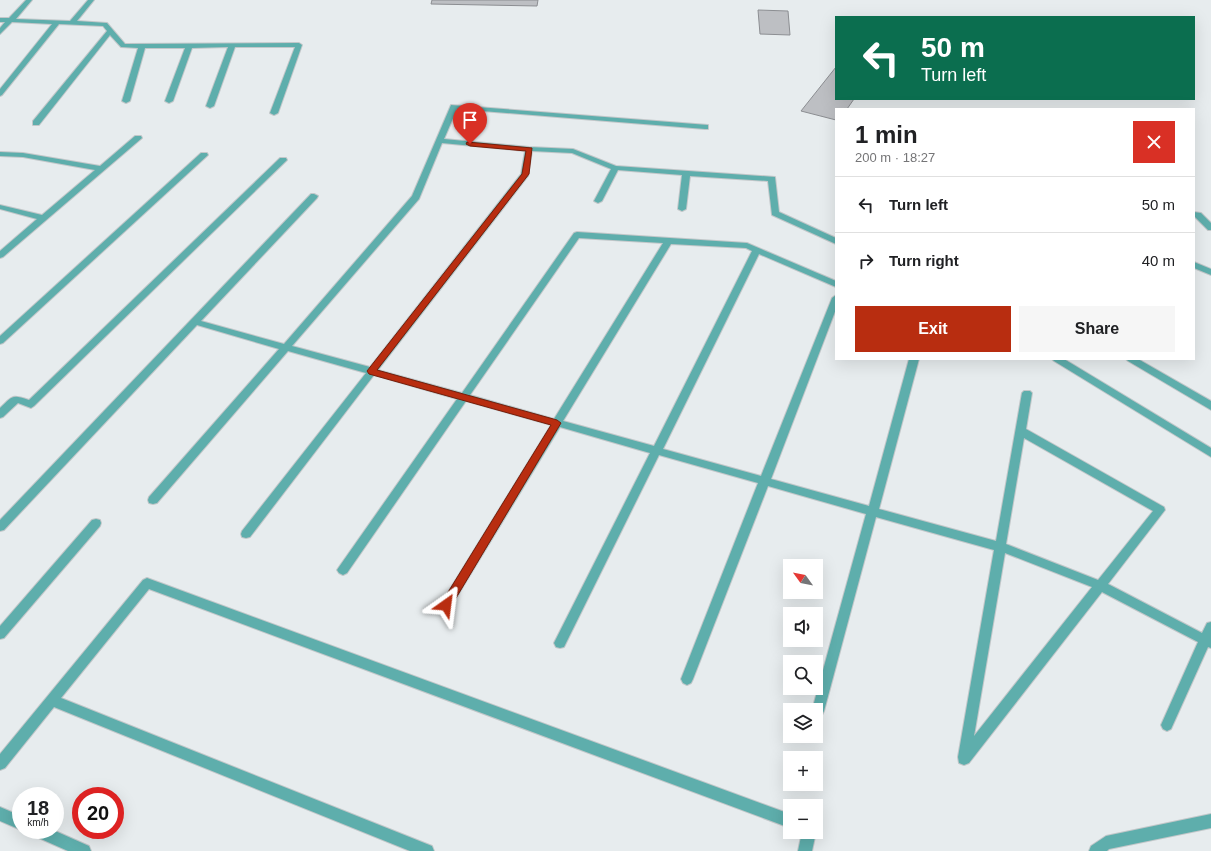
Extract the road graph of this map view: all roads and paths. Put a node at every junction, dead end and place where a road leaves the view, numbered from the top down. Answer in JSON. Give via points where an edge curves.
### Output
{"nodes":[{"id":1,"x":29,"y":0,"type":"edge"},
{"id":2,"x":91,"y":0,"type":"edge"},
{"id":3,"x":0,"y":20,"type":"edge"},
{"id":4,"x":10,"y":21,"type":"junction"},
{"id":5,"x":57,"y":22,"type":"junction"},
{"id":6,"x":72,"y":23,"type":"junction"},
{"id":7,"x":110,"y":30,"type":"junction"},
{"id":8,"x":0,"y":32,"type":"edge"},
{"id":9,"x":142,"y":46,"type":"junction"},
{"id":10,"x":189,"y":46,"type":"junction"},
{"id":11,"x":232,"y":46,"type":"junction"},
{"id":12,"x":0,"y":94,"type":"edge"},
{"id":13,"x":126,"y":101,"type":"dead end"},
{"id":14,"x":169,"y":101,"type":"dead end"},
{"id":15,"x":210,"y":106,"type":"dead end"},
{"id":16,"x":274,"y":113,"type":"dead end"},
{"id":17,"x":36,"y":123,"type":"dead end"},
{"id":18,"x":705,"y":128,"type":"dead end"},
{"id":19,"x":138,"y":138,"type":"dead end"},
{"id":20,"x":440,"y":141,"type":"junction"},
{"id":21,"x":529,"y":149,"type":"junction"},
{"id":22,"x":0,"y":154,"type":"edge"},
{"id":23,"x":204,"y":155,"type":"dead end"},
{"id":24,"x":283,"y":160,"type":"dead end"},
{"id":25,"x":615,"y":168,"type":"junction"},
{"id":26,"x":101,"y":169,"type":"junction"},
{"id":27,"x":686,"y":173,"type":"junction"},
{"id":28,"x":314,"y":196,"type":"dead end"},
{"id":29,"x":598,"y":201,"type":"dead end"},
{"id":30,"x":0,"y":207,"type":"edge"},
{"id":31,"x":682,"y":208,"type":"dead end"},
{"id":32,"x":1195,"y":214,"type":"edge"},
{"id":33,"x":43,"y":218,"type":"junction"},
{"id":34,"x":1211,"y":228,"type":"edge"},
{"id":35,"x":668,"y":241,"type":"junction"},
{"id":36,"x":835,"y":241,"type":"edge"},
{"id":37,"x":757,"y":250,"type":"junction"},
{"id":38,"x":1,"y":253,"type":"edge"},
{"id":39,"x":1195,"y":265,"type":"edge"},
{"id":40,"x":1211,"y":272,"type":"edge"},
{"id":41,"x":835,"y":284,"type":"edge"},
{"id":42,"x":835,"y":301,"type":"edge"},
{"id":43,"x":195,"y":322,"type":"junction"},
{"id":44,"x":0,"y":341,"type":"edge"},
{"id":45,"x":286,"y":348,"type":"junction"},
{"id":46,"x":914,"y":360,"type":"edge"},
{"id":47,"x":1059,"y":360,"type":"edge"},
{"id":48,"x":1133,"y":360,"type":"edge"},
{"id":49,"x":372,"y":371,"type":"junction"},
{"id":50,"x":1028,"y":393,"type":"dead end"},
{"id":51,"x":464,"y":397,"type":"junction"},
{"id":52,"x":1211,"y":406,"type":"edge"},
{"id":53,"x":0,"y":414,"type":"edge"},
{"id":54,"x":557,"y":423,"type":"junction"},
{"id":55,"x":1021,"y":431,"type":"junction"},
{"id":56,"x":656,"y":451,"type":"junction"},
{"id":57,"x":1211,"y":453,"type":"edge"},
{"id":58,"x":764,"y":481,"type":"junction"},
{"id":59,"x":153,"y":500,"type":"dead end"},
{"id":60,"x":872,"y":512,"type":"junction"},
{"id":61,"x":96,"y":524,"type":"dead end"},
{"id":62,"x":0,"y":527,"type":"edge"},
{"id":63,"x":246,"y":534,"type":"dead end"},
{"id":64,"x":1001,"y":547,"type":"junction"},
{"id":65,"x":343,"y":570,"type":"dead end"},
{"id":66,"x":1099,"y":585,"type":"junction"},
{"id":67,"x":446,"y":605,"type":"dead end"},
{"id":68,"x":1211,"y":627,"type":"edge"},
{"id":69,"x":0,"y":634,"type":"edge"},
{"id":70,"x":1208,"y":641,"type":"edge"},
{"id":71,"x":560,"y":643,"type":"dead end"},
{"id":72,"x":687,"y":679,"type":"dead end"},
{"id":73,"x":52,"y":700,"type":"junction"},
{"id":74,"x":820,"y":703,"type":"edge"},
{"id":75,"x":1167,"y":725,"type":"dead end"},
{"id":76,"x":0,"y":764,"type":"edge"},
{"id":77,"x":0,"y":814,"type":"edge"},
{"id":78,"x":783,"y":818,"type":"edge"},
{"id":79,"x":12,"y":819,"type":"edge"},
{"id":80,"x":1211,"y":821,"type":"edge"},
{"id":81,"x":57,"y":839,"type":"edge"},
{"id":82,"x":808,"y":839,"type":"edge"},
{"id":83,"x":84,"y":851,"type":"edge"},
{"id":84,"x":426,"y":851,"type":"edge"},
{"id":85,"x":805,"y":851,"type":"edge"},
{"id":86,"x":1096,"y":851,"type":"edge"}],
"edges":[{"from":1,"to":4,"type":"lane"},
{"from":2,"to":6,"type":"lane"},
{"from":3,"to":4,"type":"lane"},
{"from":4,"to":5,"type":"lane"},
{"from":4,"to":8,"type":"lane"},
{"from":5,"to":6,"type":"lane"},
{"from":5,"to":12,"type":"lane"},
{"from":6,"to":7,"type":"lane","via":[[105,24]]},
{"from":7,"to":9,"type":"lane","via":[[123,46]]},
{"from":7,"to":17,"type":"lane"},
{"from":9,"to":10,"type":"lane"},
{"from":9,"to":13,"type":"lane"},
{"from":10,"to":11,"type":"lane"},
{"from":10,"to":14,"type":"lane"},
{"from":11,"to":15,"type":"lane"},
{"from":11,"to":16,"type":"lane","via":[[299,45]]},
{"from":18,"to":20,"type":"lane","via":[[454,107]]},
{"from":19,"to":26,"type":"lane"},
{"from":20,"to":21,"type":"lane"},
{"from":20,"to":45,"type":"lane","via":[[416,197]]},
{"from":21,"to":25,"type":"lane","via":[[573,151]]},
{"from":21,"to":49,"type":"lane","via":[[525,174]]},
{"from":22,"to":26,"type":"lane","via":[[24,155]]},
{"from":23,"to":44,"type":"lane"},
{"from":24,"to":53,"type":"lane","via":[[31,404],[16,399]]},
{"from":25,"to":27,"type":"lane"},
{"from":25,"to":29,"type":"lane"},
{"from":26,"to":33,"type":"lane"},
{"from":27,"to":31,"type":"lane"},
{"from":27,"to":36,"type":"lane","via":[[772,179],[775,213]]},
{"from":28,"to":43,"type":"lane"},
{"from":30,"to":33,"type":"lane"},
{"from":32,"to":34,"type":"lane"},
{"from":33,"to":38,"type":"lane"},
{"from":35,"to":37,"type":"lane","via":[[746,246]]},
{"from":35,"to":51,"type":"lane","via":[[577,235]]},
{"from":35,"to":54,"type":"lane"},
{"from":37,"to":41,"type":"lane"},
{"from":37,"to":56,"type":"lane"},
{"from":39,"to":40,"type":"lane"},
{"from":42,"to":58,"type":"lane"},
{"from":43,"to":45,"type":"lane"},
{"from":43,"to":62,"type":"lane"},
{"from":45,"to":49,"type":"lane"},
{"from":45,"to":59,"type":"lane"},
{"from":46,"to":60,"type":"lane"},
{"from":47,"to":57,"type":"lane"},
{"from":48,"to":52,"type":"lane"},
{"from":49,"to":51,"type":"lane"},
{"from":49,"to":63,"type":"lane"},
{"from":50,"to":55,"type":"lane"},
{"from":51,"to":54,"type":"lane"},
{"from":51,"to":65,"type":"lane"},
{"from":54,"to":56,"type":"lane"},
{"from":54,"to":67,"type":"lane"},
{"from":55,"to":64,"type":"lane"},
{"from":55,"to":66,"type":"lane","via":[[1160,510]]},
{"from":56,"to":58,"type":"lane"},
{"from":56,"to":71,"type":"lane"},
{"from":58,"to":60,"type":"lane"},
{"from":58,"to":72,"type":"lane"},
{"from":60,"to":64,"type":"lane"},
{"from":60,"to":74,"type":"lane"},
{"from":61,"to":69,"type":"lane"},
{"from":64,"to":66,"type":"lane"},
{"from":64,"to":66,"type":"lane","via":[[964,759]]},
{"from":66,"to":70,"type":"lane"},
{"from":68,"to":70,"type":"lane"},
{"from":70,"to":75,"type":"lane"},
{"from":73,"to":76,"type":"lane"},
{"from":73,"to":78,"type":"lane","via":[[147,583]]},
{"from":73,"to":84,"type":"lane"},
{"from":77,"to":79,"type":"lane"},
{"from":80,"to":86,"type":"lane","via":[[1106,844]]},
{"from":81,"to":83,"type":"lane"},
{"from":82,"to":85,"type":"lane"}]}
